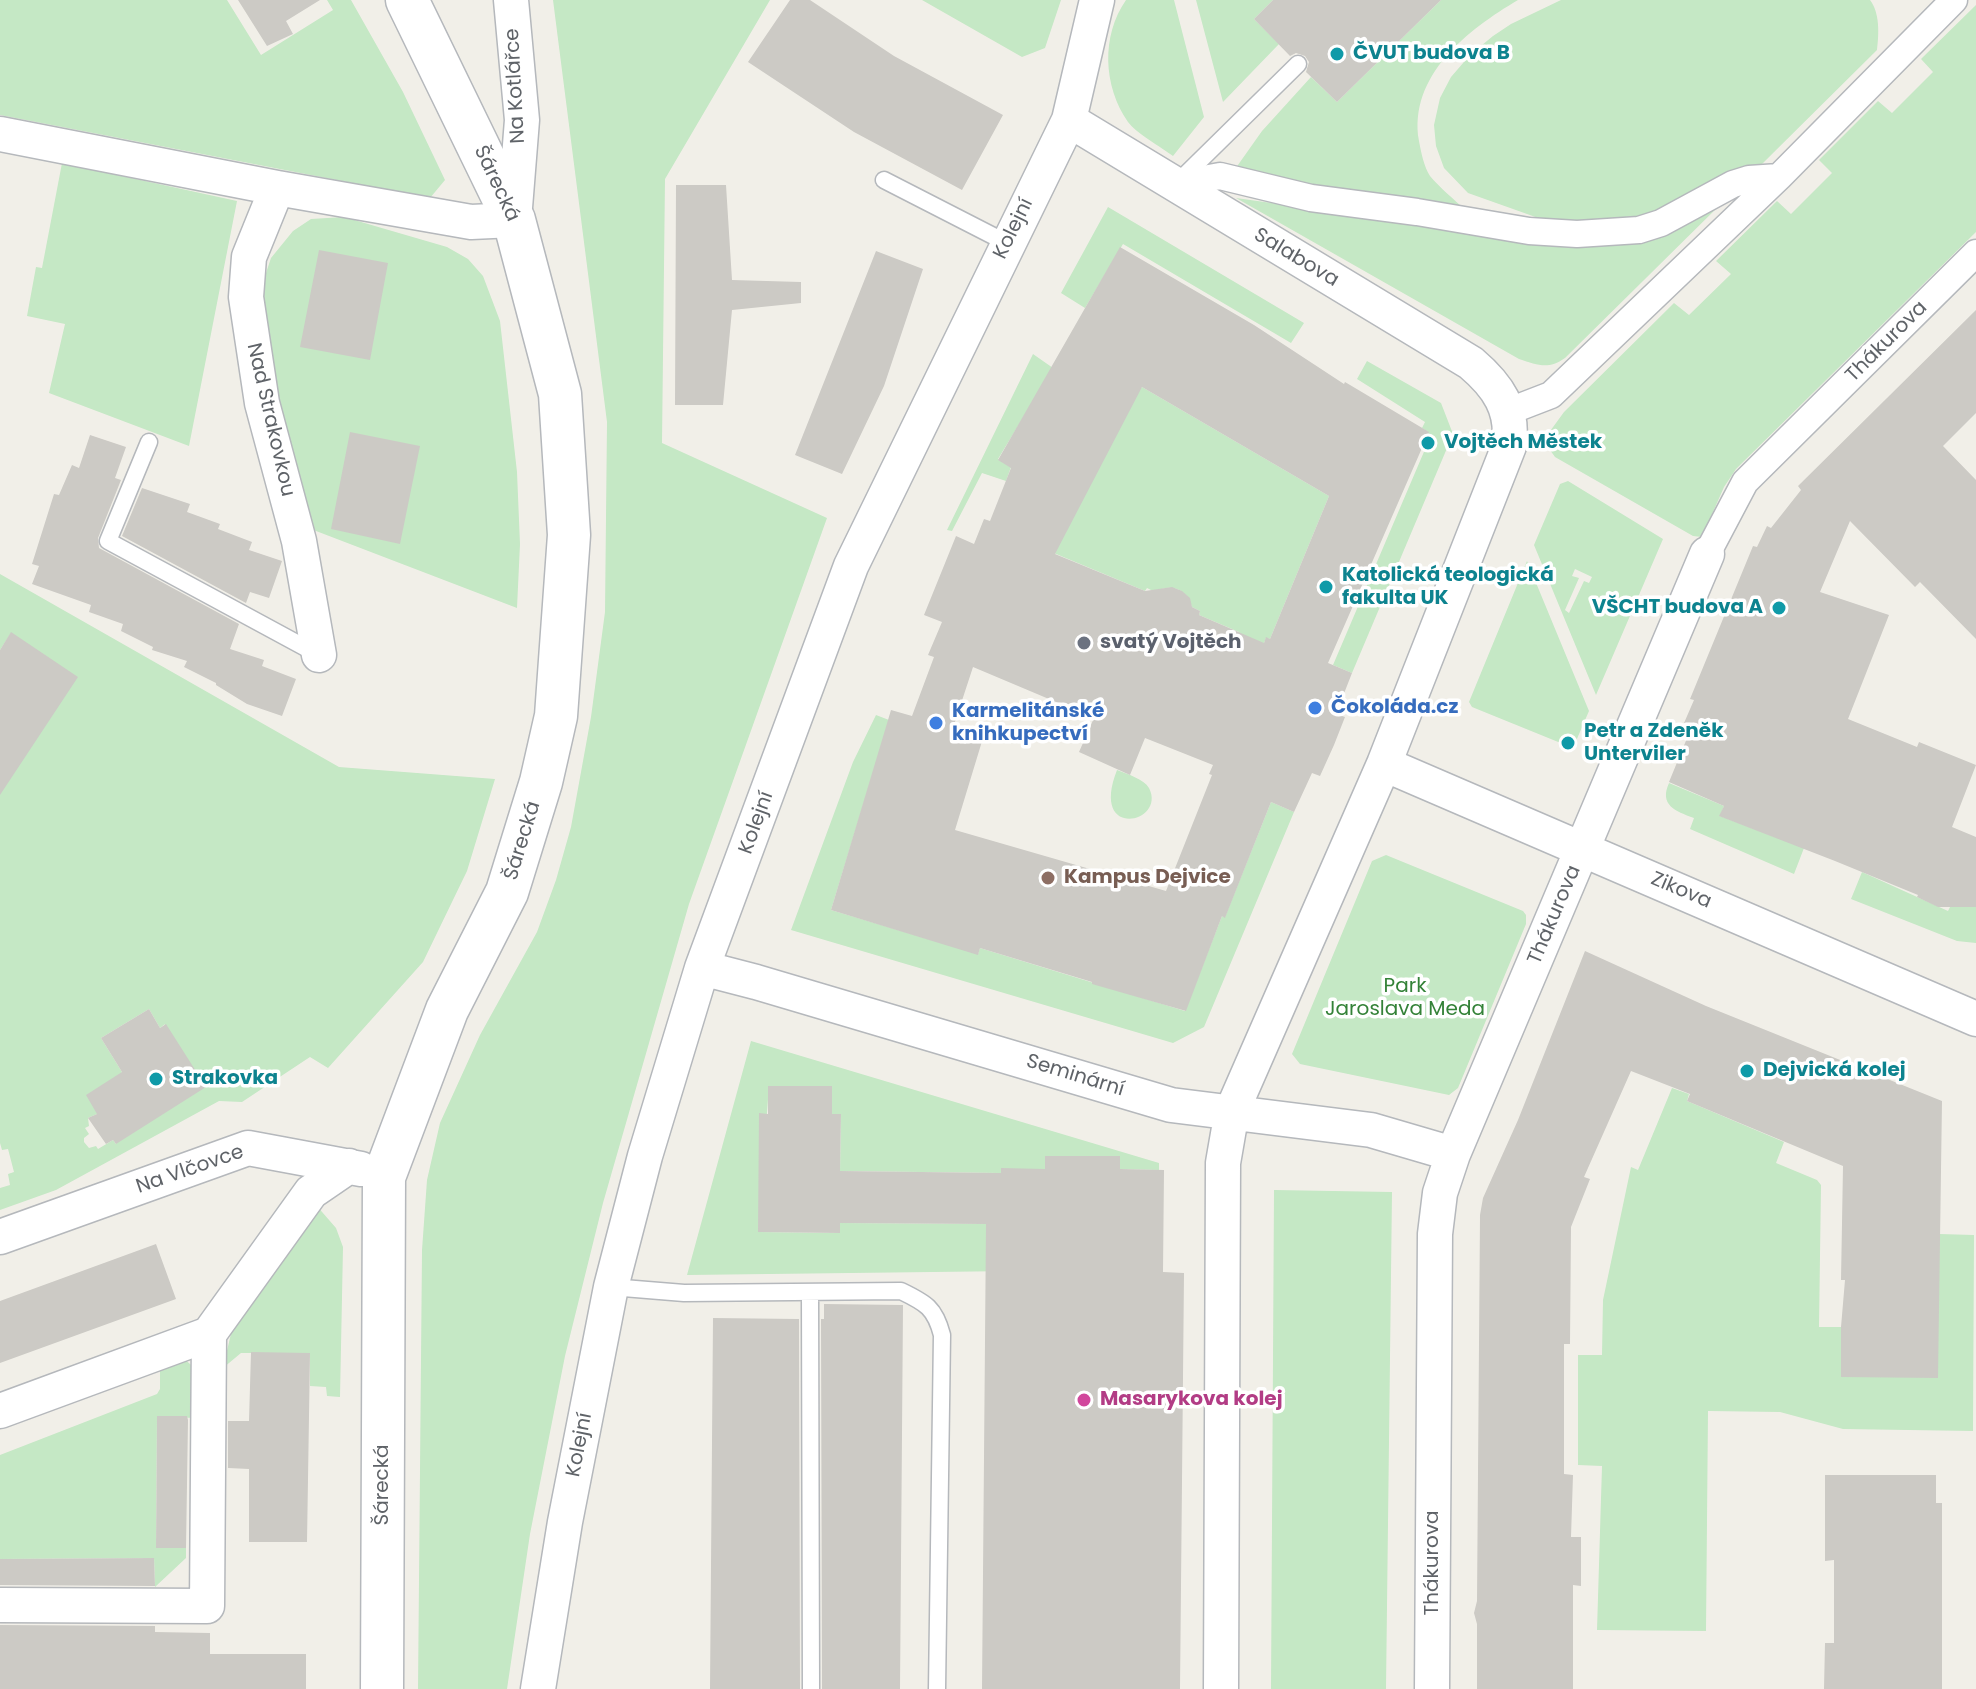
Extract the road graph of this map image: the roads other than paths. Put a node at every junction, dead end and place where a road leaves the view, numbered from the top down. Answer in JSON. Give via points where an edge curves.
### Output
{"nodes":[{"id":1,"x":407,"y":0,"type":"edge"},
{"id":2,"x":511,"y":0,"type":"edge"},
{"id":3,"x":1954,"y":0,"type":"edge"},
{"id":4,"x":1098,"y":2,"type":"edge"},
{"id":5,"x":1298,"y":64,"type":"dead end"},
{"id":6,"x":1069,"y":120,"type":"junction"},
{"id":7,"x":0,"y":134,"type":"edge"},
{"id":8,"x":1779,"y":177,"type":"junction"},
{"id":9,"x":884,"y":180,"type":"dead end"},
{"id":10,"x":1176,"y":184,"type":"junction"},
{"id":11,"x":277,"y":188,"type":"junction"},
{"id":12,"x":514,"y":220,"type":"junction"},
{"id":13,"x":1007,"y":243,"type":"junction"},
{"id":14,"x":1976,"y":253,"type":"edge"},
{"id":15,"x":1507,"y":412,"type":"junction"},
{"id":16,"x":149,"y":442,"type":"dead end"},
{"id":17,"x":1707,"y":554,"type":"joint"},
{"id":18,"x":319,"y":655,"type":"joint"},
{"id":19,"x":1384,"y":764,"type":"junction"},
{"id":20,"x":1583,"y":848,"type":"junction"},
{"id":21,"x":702,"y":968,"type":"junction"},
{"id":22,"x":1976,"y":1019,"type":"edge"},
{"id":23,"x":1232,"y":1111,"type":"junction"},
{"id":24,"x":1453,"y":1154,"type":"junction"},
{"id":25,"x":366,"y":1171,"type":"junction"},
{"id":26,"x":0,"y":1237,"type":"edge"},
{"id":27,"x":611,"y":1287,"type":"junction"},
{"id":28,"x":810,"y":1292,"type":"junction"},
{"id":29,"x":209,"y":1334,"type":"junction"},
{"id":30,"x":0,"y":1411,"type":"edge"},
{"id":31,"x":0,"y":1605,"type":"edge"},
{"id":32,"x":382,"y":1689,"type":"edge"},
{"id":33,"x":538,"y":1689,"type":"edge"},
{"id":34,"x":811,"y":1689,"type":"edge"},
{"id":35,"x":937,"y":1689,"type":"edge"},
{"id":36,"x":1221,"y":1689,"type":"edge"},
{"id":37,"x":1432,"y":1689,"type":"edge"}],
"edges":[{"from":1,"to":12,"type":"street","name":"Šárecká"},
{"from":2,"to":12,"type":"street","name":"Na Kotlářce","via":[[522,120]]},
{"from":3,"to":8,"type":"street"},
{"from":4,"to":6,"type":"street","name":"Kolejní"},
{"from":5,"to":10,"type":"lane"},
{"from":6,"to":10,"type":"street","name":"Salabova"},
{"from":6,"to":13,"type":"street","name":"Kolejní"},
{"from":7,"to":11,"type":"street"},
{"from":8,"to":10,"type":"street","via":[[1733,184],[1639,230],[1577,234],[1311,198],[1220,176]]},
{"from":8,"to":15,"type":"street","via":[[1551,395]]},
{"from":9,"to":13,"type":"lane"},
{"from":10,"to":15,"type":"street","name":"Salabova","via":[[1471,363],[1494,382]]},
{"from":11,"to":12,"type":"street","via":[[471,222]]},
{"from":11,"to":18,"type":"street","name":"Nad Strakovkou","via":[[249,257],[246,297],[262,403],[299,541]]},
{"from":12,"to":25,"type":"street","name":"Šárecká","via":[[560,394],[569,535],[556,716],[507,892]]},
{"from":13,"to":21,"type":"street","name":"Kolejní","via":[[851,566]]},
{"from":14,"to":17,"type":"street","name":"Thákurova","via":[[1745,482]]},
{"from":15,"to":19,"type":"street","via":[[1512,428],[1509,446]]},
{"from":16,"to":18,"type":"lane","via":[[108,541]]},
{"from":17,"to":20,"type":"street","name":"Thákurova"},
{"from":19,"to":20,"type":"street","name":"Zikova"},
{"from":19,"to":23,"type":"street"},
{"from":20,"to":22,"type":"street","name":"Zikova"},
{"from":20,"to":24,"type":"street","name":"Thákurova"},
{"from":21,"to":23,"type":"street","name":"Seminární","via":[[1171,1105]]},
{"from":21,"to":27,"type":"street","name":"Kolejní"},
{"from":23,"to":24,"type":"street","name":"Seminární","via":[[1371,1130]]},
{"from":23,"to":36,"type":"street","via":[[1223,1163]]},
{"from":24,"to":37,"type":"street","name":"Thákurova","via":[[1440,1193],[1435,1234]]},
{"from":25,"to":26,"type":"street","name":"Na Vlčovce","via":[[248,1148]]},
{"from":25,"to":29,"type":"street","via":[[311,1192]]},
{"from":25,"to":32,"type":"street","name":"Šárecká"},
{"from":27,"to":28,"type":"lane","via":[[684,1293]]},
{"from":27,"to":33,"type":"street","name":"Kolejní"},
{"from":28,"to":34,"type":"lane"},
{"from":28,"to":35,"type":"lane","via":[[901,1291],[937,1315],[942,1335]]},
{"from":29,"to":30,"type":"street"},
{"from":29,"to":31,"type":"street","via":[[207,1606]]}]}
